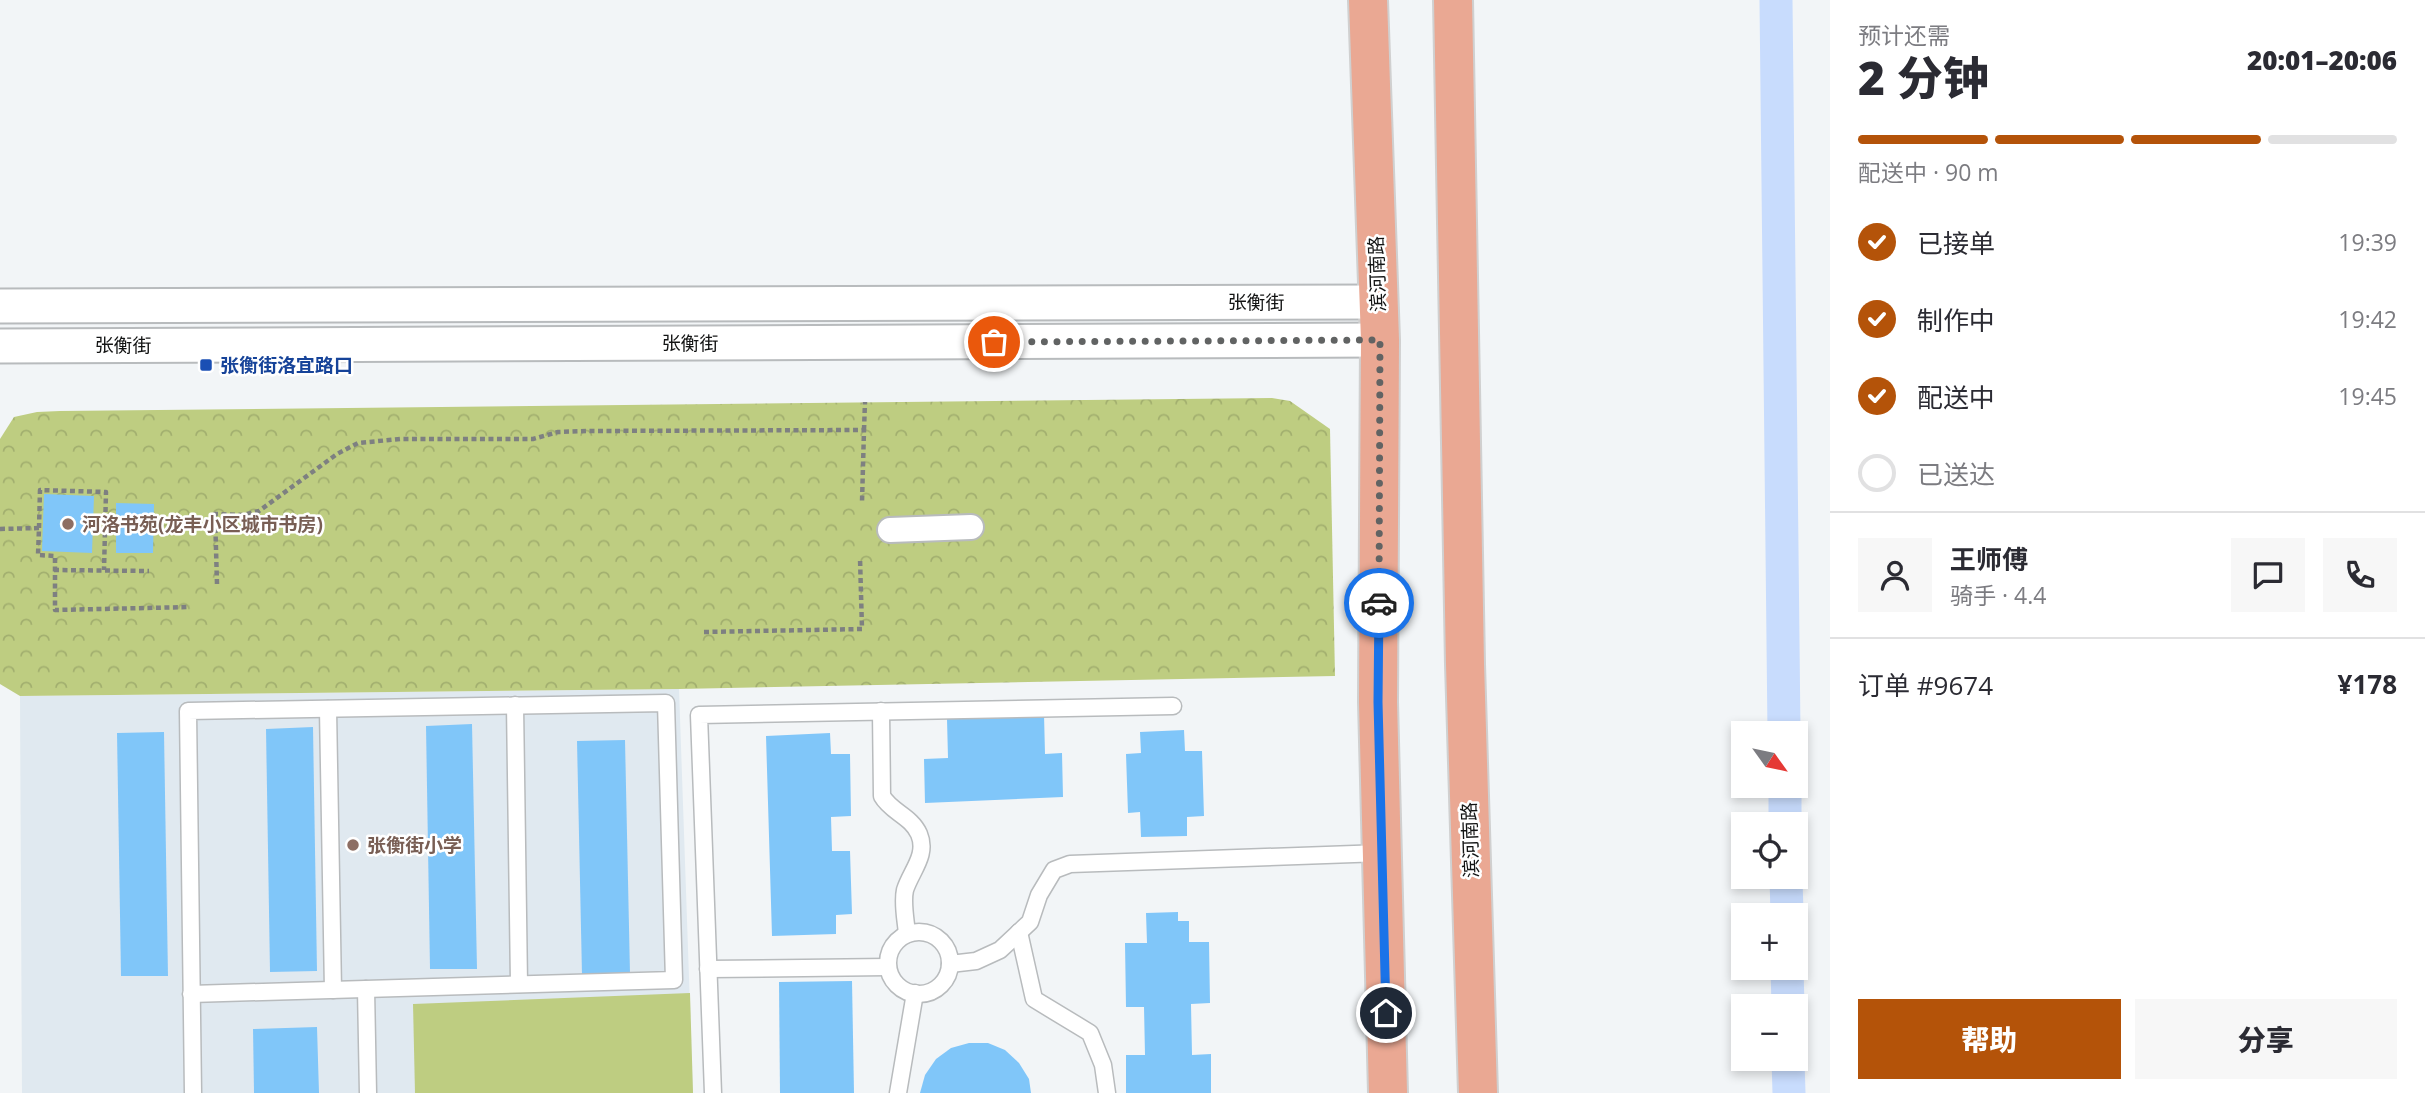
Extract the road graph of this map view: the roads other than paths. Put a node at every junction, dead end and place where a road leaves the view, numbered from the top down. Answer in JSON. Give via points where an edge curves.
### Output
{"nodes":[{"id":1,"x":1368,"y":0,"type":"edge"},
{"id":2,"x":1453,"y":0,"type":"edge"},
{"id":3,"x":1378,"y":302,"type":"junction"},
{"id":4,"x":0,"y":306,"type":"edge"},
{"id":5,"x":1380,"y":340,"type":"junction"},
{"id":6,"x":0,"y":346,"type":"edge"},
{"id":7,"x":971,"y":527,"type":"dead end"},
{"id":8,"x":890,"y":530,"type":"dead end"},
{"id":9,"x":515,"y":705,"type":"junction"},
{"id":10,"x":1173,"y":706,"type":"dead end"},
{"id":11,"x":328,"y":709,"type":"junction"},
{"id":12,"x":881,"y":711,"type":"junction"},
{"id":13,"x":1382,"y":853,"type":"junction"},
{"id":14,"x":1019,"y":932,"type":"junction"},
{"id":15,"x":906,"y":934,"type":"junction"},
{"id":16,"x":950,"y":964,"type":"junction"},
{"id":17,"x":888,"y":967,"type":"junction"},
{"id":18,"x":708,"y":969,"type":"junction"},
{"id":19,"x":519,"y":984,"type":"junction"},
{"id":20,"x":366,"y":989,"type":"junction"},
{"id":21,"x":333,"y":990,"type":"junction"},
{"id":22,"x":915,"y":993,"type":"junction"},
{"id":23,"x":191,"y":994,"type":"junction"},
{"id":24,"x":193,"y":1093,"type":"edge"},
{"id":25,"x":368,"y":1093,"type":"edge"},
{"id":26,"x":713,"y":1093,"type":"edge"},
{"id":27,"x":898,"y":1093,"type":"edge"},
{"id":28,"x":1107,"y":1093,"type":"edge"},
{"id":29,"x":1388,"y":1093,"type":"edge"},
{"id":30,"x":1478,"y":1093,"type":"edge"}],
"edges":[{"from":1,"to":3,"type":"highway","name":"滨河南路"},
{"from":2,"to":30,"type":"highway","name":"滨河南路"},
{"from":3,"to":4,"type":"street","name":"张衡街"},
{"from":3,"to":5,"type":"highway","name":"滨河南路"},
{"from":5,"to":6,"type":"street","name":"张衡街"},
{"from":5,"to":13,"type":"highway","name":"滨河南路"},
{"from":7,"to":8,"type":"street"},
{"from":9,"to":11,"type":"lane"},
{"from":9,"to":19,"type":"lane"},
{"from":9,"to":19,"type":"lane","via":[[666,703],[674,980]]},
{"from":10,"to":12,"type":"lane"},
{"from":11,"to":21,"type":"lane"},
{"from":11,"to":23,"type":"lane","via":[[188,710]]},
{"from":12,"to":15,"type":"lane","via":[[882,796],[920,835],[921,858],[905,892]]},
{"from":12,"to":18,"type":"lane","via":[[699,715]]},
{"from":13,"to":14,"type":"lane","via":[[1070,864],[1054,870],[1030,922]]},
{"from":13,"to":29,"type":"highway","name":"滨河南路"},
{"from":14,"to":16,"type":"lane","via":[[1000,950],[976,961]]},
{"from":14,"to":28,"type":"lane","via":[[1034,999],[1090,1033],[1103,1065]]},
{"from":15,"to":16,"type":"lane","via":[[927,932],[936,937],[944,944]]},
{"from":15,"to":17,"type":"lane","via":[[892,947]]},
{"from":16,"to":22,"type":"lane","via":[[942,983]]},
{"from":17,"to":18,"type":"lane"},
{"from":17,"to":22,"type":"lane","via":[[897,985]]},
{"from":18,"to":26,"type":"lane"},
{"from":19,"to":20,"type":"lane"},
{"from":20,"to":21,"type":"lane"},
{"from":20,"to":25,"type":"lane"},
{"from":21,"to":23,"type":"lane"},
{"from":22,"to":27,"type":"lane"},
{"from":23,"to":24,"type":"lane"}]}
